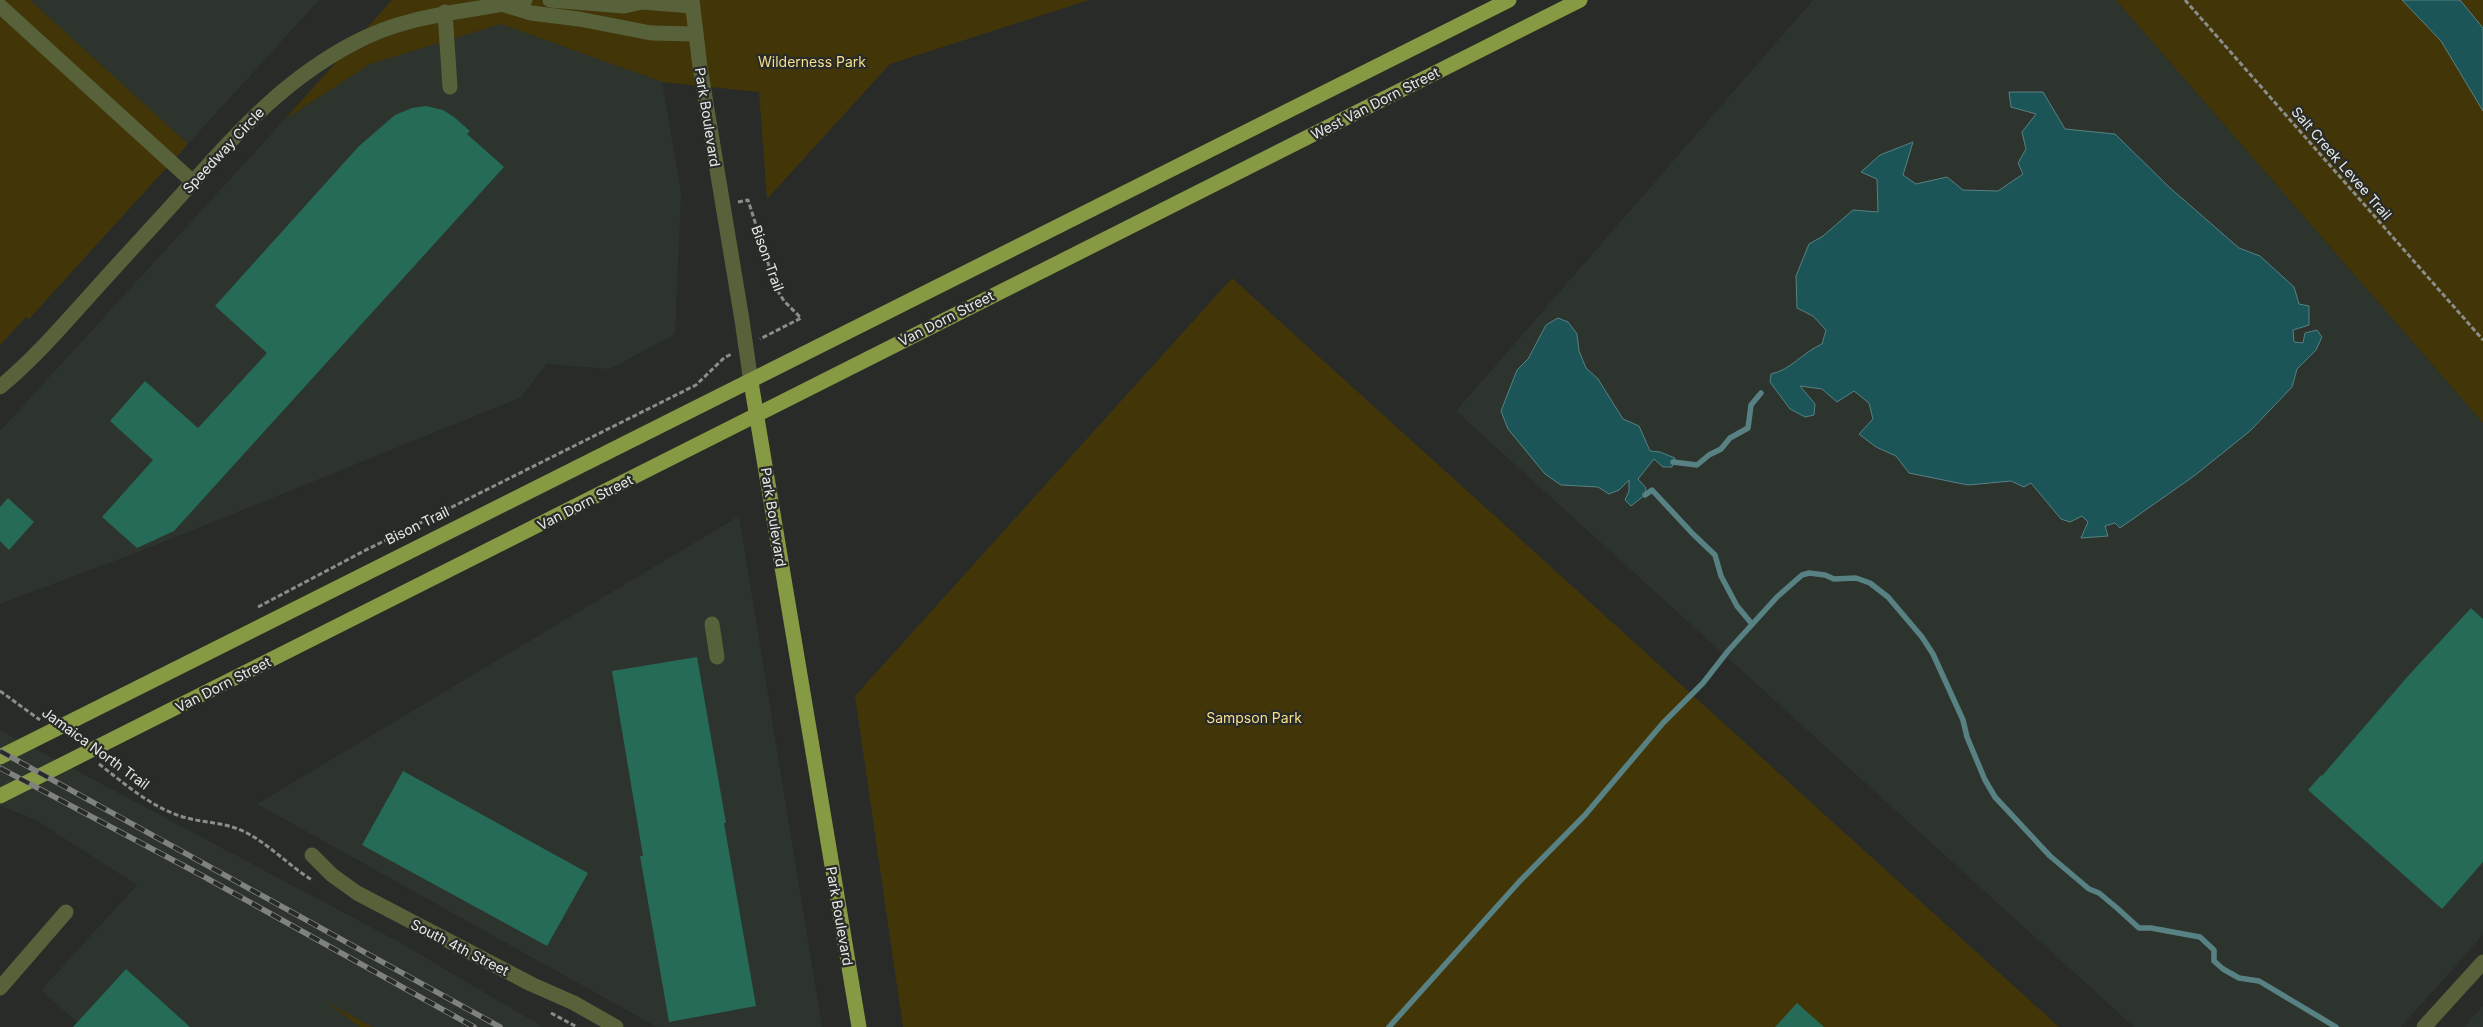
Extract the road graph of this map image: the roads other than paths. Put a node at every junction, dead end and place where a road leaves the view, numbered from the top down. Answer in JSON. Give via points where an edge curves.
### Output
{"nodes":[{"id":1,"x":525,"y":0,"type":"edge"},
{"id":2,"x":550,"y":0,"type":"edge"},
{"id":3,"x":1509,"y":0,"type":"edge"},
{"id":4,"x":1580,"y":0,"type":"edge"},
{"id":5,"x":692,"y":3,"type":"edge"},
{"id":6,"x":504,"y":4,"type":"junction"},
{"id":7,"x":0,"y":6,"type":"edge"},
{"id":8,"x":445,"y":12,"type":"junction"},
{"id":9,"x":696,"y":34,"type":"junction"},
{"id":10,"x":450,"y":87,"type":"dead end"},
{"id":11,"x":193,"y":182,"type":"junction"},
{"id":12,"x":1169,"y":206,"type":"joint"},
{"id":13,"x":750,"y":382,"type":"junction"},
{"id":14,"x":0,"y":388,"type":"edge"},
{"id":15,"x":757,"y":415,"type":"junction"},
{"id":16,"x":712,"y":624,"type":"dead end"},
{"id":17,"x":717,"y":657,"type":"dead end"},
{"id":18,"x":0,"y":757,"type":"edge"},
{"id":19,"x":0,"y":796,"type":"edge"},
{"id":20,"x":312,"y":855,"type":"dead end"},
{"id":21,"x":66,"y":912,"type":"dead end"},
{"id":22,"x":2483,"y":962,"type":"edge"},
{"id":23,"x":0,"y":988,"type":"edge"},
{"id":24,"x":616,"y":1027,"type":"edge"},
{"id":25,"x":859,"y":1027,"type":"edge"},
{"id":26,"x":2424,"y":1027,"type":"edge"}],
"edges":[{"from":1,"to":6,"type":"street","name":"Speedway Circle"},
{"from":2,"to":5,"type":"street","via":[[624,6],[642,2]]},
{"from":3,"to":13,"type":"main road"},
{"from":4,"to":12,"type":"main road","name":"West Van Dorn Street"},
{"from":5,"to":9,"type":"street","name":"Park Boulevard"},
{"from":6,"to":8,"type":"street","name":"Speedway Circle"},
{"from":6,"to":9,"type":"street","name":"Speedway Circle","via":[[531,13],[651,33]]},
{"from":7,"to":11,"type":"street"},
{"from":8,"to":10,"type":"street"},
{"from":8,"to":11,"type":"street","name":"Speedway Circle","via":[[402,23],[354,42],[308,71],[274,96]]},
{"from":9,"to":13,"type":"street","name":"Park Boulevard"},
{"from":11,"to":14,"type":"street","name":"Speedway Circle","via":[[41,349]]},
{"from":12,"to":15,"type":"main road","name":"Van Dorn Street"},
{"from":13,"to":15,"type":"main road","name":"Park Boulevard"},
{"from":13,"to":18,"type":"main road"},
{"from":15,"to":19,"type":"main road","name":"Van Dorn Street"},
{"from":15,"to":25,"type":"main road","name":"Park Boulevard"},
{"from":16,"to":17,"type":"street"},
{"from":20,"to":24,"type":"street","name":"South 4th Street","via":[[357,893]]},
{"from":21,"to":23,"type":"street"},
{"from":22,"to":26,"type":"street"}]}
